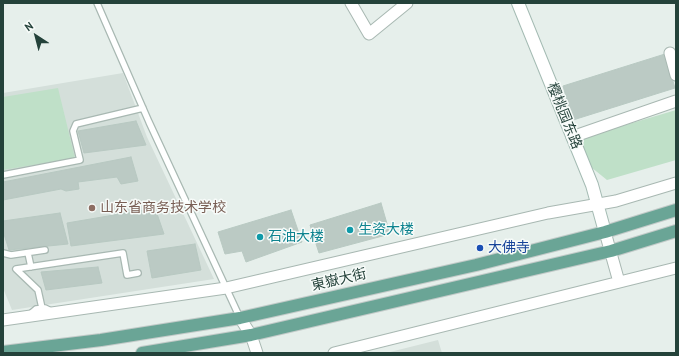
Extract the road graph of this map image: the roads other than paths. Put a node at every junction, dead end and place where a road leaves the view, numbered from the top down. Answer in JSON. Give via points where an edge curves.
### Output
{"nodes":[{"id":1,"x":97,"y":3,"type":"edge"},
{"id":2,"x":351,"y":3,"type":"edge"},
{"id":3,"x":407,"y":3,"type":"edge"},
{"id":4,"x":518,"y":3,"type":"edge"},
{"id":5,"x":670,"y":53,"type":"dead end"},
{"id":6,"x":676,"y":75,"type":"edge"},
{"id":7,"x":676,"y":101,"type":"edge"},
{"id":8,"x":143,"y":108,"type":"junction"},
{"id":9,"x":572,"y":137,"type":"junction"},
{"id":10,"x":3,"y":175,"type":"edge"},
{"id":11,"x":676,"y":183,"type":"edge"},
{"id":12,"x":598,"y":205,"type":"junction"},
{"id":13,"x":676,"y":210,"type":"edge"},
{"id":14,"x":676,"y":231,"type":"edge"},
{"id":15,"x":605,"y":232,"type":"junction"},
{"id":16,"x":45,"y":250,"type":"dead end"},
{"id":17,"x":611,"y":251,"type":"junction"},
{"id":18,"x":3,"y":253,"type":"edge"},
{"id":19,"x":28,"y":253,"type":"junction"},
{"id":20,"x":31,"y":267,"type":"junction"},
{"id":21,"x":676,"y":268,"type":"edge"},
{"id":22,"x":138,"y":273,"type":"dead end"},
{"id":23,"x":619,"y":282,"type":"junction"},
{"id":24,"x":226,"y":288,"type":"junction"},
{"id":25,"x":42,"y":308,"type":"junction"},
{"id":26,"x":53,"y":312,"type":"junction"},
{"id":27,"x":29,"y":315,"type":"junction"},
{"id":28,"x":240,"y":318,"type":"junction"},
{"id":29,"x":3,"y":320,"type":"edge"},
{"id":30,"x":251,"y":335,"type":"junction"},
{"id":31,"x":3,"y":352,"type":"edge"},
{"id":32,"x":142,"y":353,"type":"edge"},
{"id":33,"x":257,"y":353,"type":"edge"},
{"id":34,"x":334,"y":353,"type":"edge"}],
"edges":[{"from":1,"to":8,"type":"lane"},
{"from":2,"to":3,"type":"street","via":[[369,34]]},
{"from":4,"to":9,"type":"street","name":"樱桃园东路"},
{"from":5,"to":6,"type":"street"},
{"from":7,"to":9,"type":"street"},
{"from":8,"to":10,"type":"lane","via":[[76,124],[73,131],[80,160]]},
{"from":8,"to":24,"type":"lane"},
{"from":9,"to":12,"type":"street","name":"樱桃园东路"},
{"from":11,"to":12,"type":"street"},
{"from":12,"to":15,"type":"street","name":"樱桃园东路"},
{"from":12,"to":24,"type":"street","via":[[548,213]]},
{"from":13,"to":15,"type":"main road","name":"東嶽大街"},
{"from":14,"to":17,"type":"main road"},
{"from":15,"to":17,"type":"street"},
{"from":15,"to":28,"type":"main road","name":"東嶽大街","via":[[476,265]]},
{"from":16,"to":19,"type":"lane"},
{"from":17,"to":23,"type":"street"},
{"from":17,"to":30,"type":"main road"},
{"from":18,"to":19,"type":"lane"},
{"from":19,"to":20,"type":"lane"},
{"from":20,"to":22,"type":"lane","via":[[123,253],[127,275]]},
{"from":20,"to":25,"type":"lane","via":[[16,269],[38,290]]},
{"from":21,"to":23,"type":"street"},
{"from":23,"to":34,"type":"street"},
{"from":24,"to":26,"type":"street"},
{"from":24,"to":28,"type":"lane"},
{"from":25,"to":26,"type":"lane","via":[[49,308]]},
{"from":25,"to":27,"type":"lane"},
{"from":26,"to":27,"type":"street"},
{"from":27,"to":29,"type":"street"},
{"from":28,"to":30,"type":"street"},
{"from":28,"to":31,"type":"main road","name":"東嶽大街","via":[[101,340]]},
{"from":30,"to":32,"type":"main road"},
{"from":30,"to":33,"type":"street"}]}
